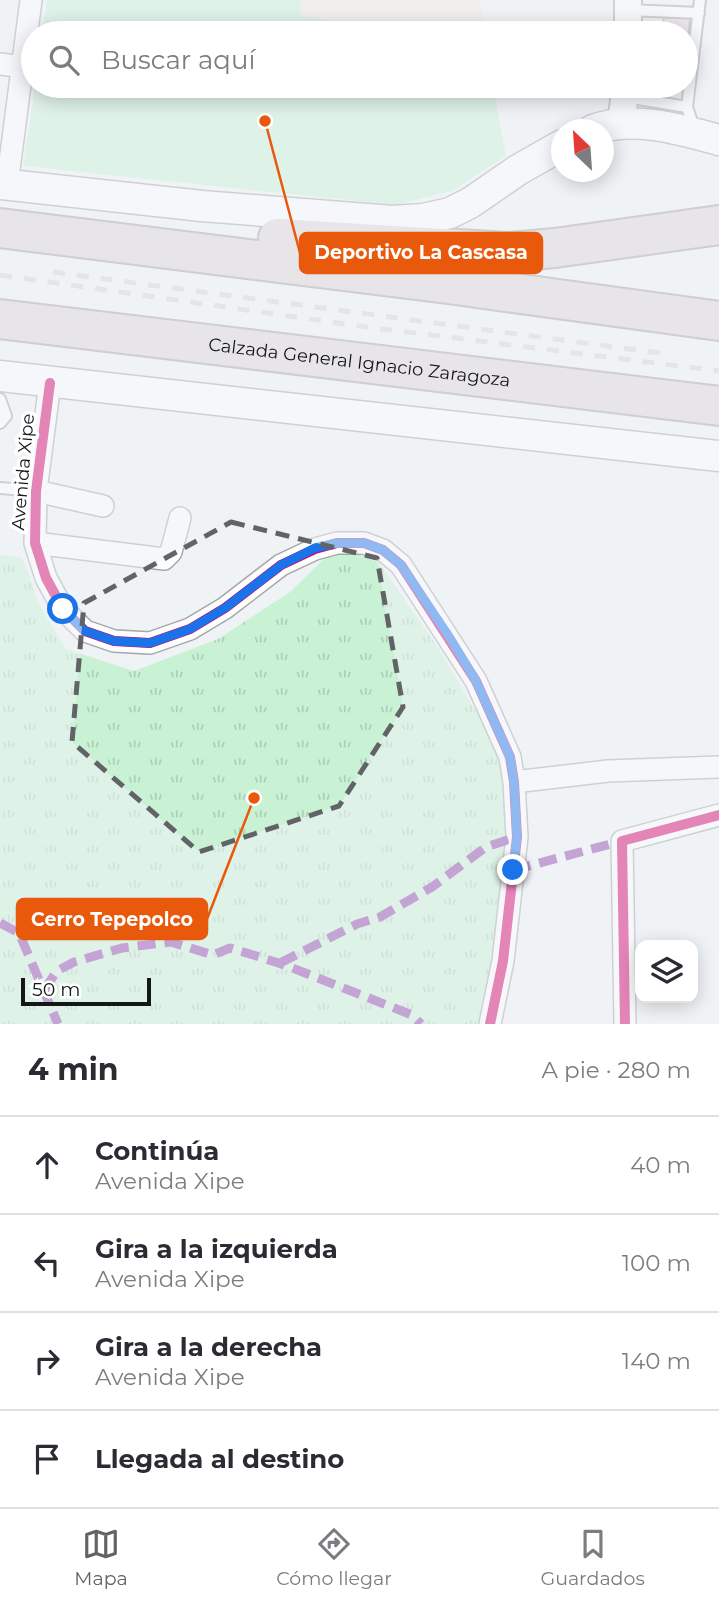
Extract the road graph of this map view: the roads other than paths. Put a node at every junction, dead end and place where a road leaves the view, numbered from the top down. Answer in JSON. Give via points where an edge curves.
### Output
{"nodes":[{"id":1,"x":31,"y":0,"type":"edge"},
{"id":2,"x":700,"y":0,"type":"edge"},
{"id":3,"x":699,"y":13,"type":"junction"},
{"id":4,"x":628,"y":14,"type":"edge"},
{"id":5,"x":28,"y":21,"type":"edge"},
{"id":6,"x":0,"y":64,"type":"edge"},
{"id":7,"x":21,"y":67,"type":"edge"},
{"id":8,"x":21,"y":79,"type":"edge"},
{"id":9,"x":617,"y":109,"type":"edge"},
{"id":10,"x":701,"y":127,"type":"edge"},
{"id":11,"x":551,"y":151,"type":"edge"},
{"id":12,"x":2,"y":195,"type":"edge"},
{"id":13,"x":202,"y":206,"type":"junction"},
{"id":14,"x":719,"y":225,"type":"edge"},
{"id":15,"x":0,"y":229,"type":"edge"},
{"id":16,"x":488,"y":252,"type":"junction"},
{"id":17,"x":0,"y":319,"type":"edge"},
{"id":18,"x":719,"y":321,"type":"edge"},
{"id":19,"x":0,"y":376,"type":"edge"},
{"id":20,"x":50,"y":383,"type":"junction"},
{"id":21,"x":0,"y":399,"type":"edge"},
{"id":22,"x":719,"y":405,"type":"edge"},
{"id":23,"x":0,"y":423,"type":"edge"},
{"id":24,"x":719,"y":456,"type":"edge"},
{"id":25,"x":0,"y":488,"type":"edge"},
{"id":26,"x":36,"y":491,"type":"junction"},
{"id":27,"x":103,"y":506,"type":"dead end"},
{"id":28,"x":180,"y":518,"type":"dead end"},
{"id":29,"x":35,"y":543,"type":"junction"},
{"id":30,"x":719,"y":767,"type":"edge"},
{"id":31,"x":514,"y":782,"type":"junction"},
{"id":32,"x":719,"y":815,"type":"edge"},
{"id":33,"x":490,"y":1024,"type":"edge"},
{"id":34,"x":625,"y":1024,"type":"edge"}],
"edges":[{"from":1,"to":5,"type":"street"},
{"from":2,"to":3,"type":"lane"},
{"from":3,"to":4,"type":"lane"},
{"from":3,"to":10,"type":"lane"},
{"from":6,"to":7,"type":"street"},
{"from":8,"to":12,"type":"street"},
{"from":9,"to":10,"type":"main road","via":[[647,125]]},
{"from":11,"to":13,"type":"main road","via":[[450,213],[406,221]]},
{"from":12,"to":13,"type":"main road"},
{"from":12,"to":16,"type":"highway","via":[[33,217]]},
{"from":13,"to":16,"type":"main road","via":[[257,220]]},
{"from":14,"to":16,"type":"highway","via":[[555,248]]},
{"from":15,"to":18,"type":"highway"},
{"from":17,"to":22,"type":"highway","name":"Calzada General Ignacio Zaragoza"},
{"from":19,"to":20,"type":"main road"},
{"from":20,"to":24,"type":"main road"},
{"from":20,"to":26,"type":"street","name":"Avenida Xipe"},
{"from":21,"to":23,"type":"lane","via":[[6,416]]},
{"from":25,"to":26,"type":"lane"},
{"from":26,"to":27,"type":"street"},
{"from":26,"to":29,"type":"street","name":"Avenida Xipe"},
{"from":28,"to":29,"type":"street","via":[[171,552],[164,559]]},
{"from":29,"to":31,"type":"street","name":"Avenida Xipe","via":[[57,599],[85,631],[114,641],[150,643],[190,629],[281,565],[315,548],[364,543],[383,550],[401,565],[476,681],[510,757]]},
{"from":30,"to":31,"type":"street","via":[[608,771]]},
{"from":31,"to":33,"type":"street","name":"Avenida Xipe","via":[[517,837],[503,961]]},
{"from":32,"to":34,"type":"street","via":[[622,841]]}]}
